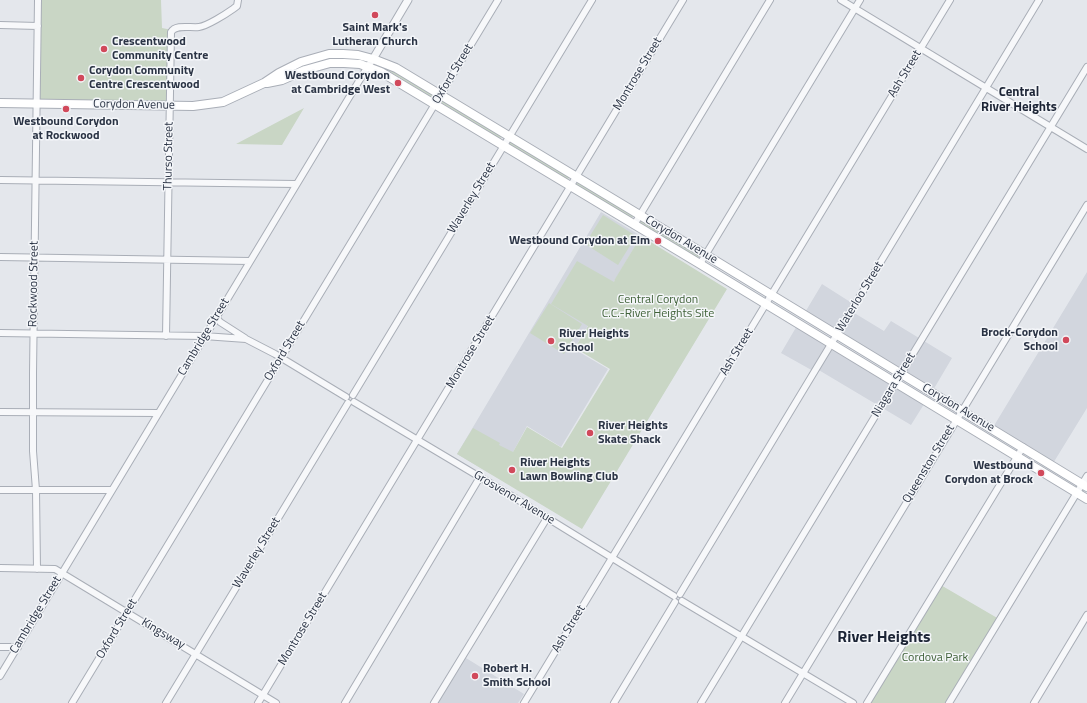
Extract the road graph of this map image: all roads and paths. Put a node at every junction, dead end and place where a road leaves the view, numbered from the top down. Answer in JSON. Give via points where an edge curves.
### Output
{"nodes":[{"id":1,"x":38,"y":0,"type":"edge"},
{"id":2,"x":238,"y":0,"type":"edge"},
{"id":3,"x":408,"y":0,"type":"edge"},
{"id":4,"x":498,"y":0,"type":"edge"},
{"id":5,"x":592,"y":0,"type":"edge"},
{"id":6,"x":683,"y":0,"type":"edge"},
{"id":7,"x":770,"y":0,"type":"edge"},
{"id":8,"x":841,"y":0,"type":"edge"},
{"id":9,"x":860,"y":0,"type":"edge"},
{"id":10,"x":950,"y":0,"type":"edge"},
{"id":11,"x":1039,"y":0,"type":"edge"},
{"id":12,"x":855,"y":8,"type":"junction"},
{"id":13,"x":0,"y":26,"type":"edge"},
{"id":14,"x":38,"y":26,"type":"junction"},
{"id":15,"x":921,"y":48,"type":"junction"},
{"id":16,"x":373,"y":59,"type":"junction"},
{"id":17,"x":368,"y":66,"type":"junction"},
{"id":18,"x":1087,"y":68,"type":"edge"},
{"id":19,"x":264,"y":83,"type":"junction"},
{"id":20,"x":986,"y":88,"type":"junction"},
{"id":21,"x":440,"y":95,"type":"junction"},
{"id":22,"x":0,"y":103,"type":"edge"},
{"id":23,"x":37,"y":104,"type":"junction"},
{"id":24,"x":435,"y":104,"type":"junction"},
{"id":25,"x":170,"y":106,"type":"junction"},
{"id":26,"x":1050,"y":128,"type":"junction"},
{"id":27,"x":509,"y":136,"type":"junction"},
{"id":28,"x":504,"y":145,"type":"junction"},
{"id":29,"x":1087,"y":149,"type":"edge"},
{"id":30,"x":576,"y":177,"type":"junction"},
{"id":31,"x":0,"y":180,"type":"edge"},
{"id":32,"x":36,"y":181,"type":"junction"},
{"id":33,"x":169,"y":183,"type":"junction"},
{"id":34,"x":296,"y":184,"type":"junction"},
{"id":35,"x":571,"y":186,"type":"junction"},
{"id":36,"x":1087,"y":205,"type":"edge"},
{"id":37,"x":640,"y":216,"type":"junction"},
{"id":38,"x":634,"y":225,"type":"junction"},
{"id":39,"x":706,"y":255,"type":"junction"},
{"id":40,"x":0,"y":257,"type":"edge"},
{"id":41,"x":35,"y":258,"type":"junction"},
{"id":42,"x":168,"y":260,"type":"junction"},
{"id":43,"x":250,"y":261,"type":"junction"},
{"id":44,"x":700,"y":264,"type":"junction"},
{"id":45,"x":771,"y":295,"type":"junction"},
{"id":46,"x":766,"y":304,"type":"junction"},
{"id":47,"x":216,"y":317,"type":"junction"},
{"id":48,"x":0,"y":333,"type":"edge"},
{"id":49,"x":34,"y":333,"type":"junction"},
{"id":50,"x":837,"y":334,"type":"junction"},
{"id":51,"x":166,"y":336,"type":"junction"},
{"id":52,"x":191,"y":336,"type":"junction"},
{"id":53,"x":204,"y":336,"type":"junction"},
{"id":54,"x":246,"y":338,"type":"junction"},
{"id":55,"x":832,"y":344,"type":"junction"},
{"id":56,"x":197,"y":348,"type":"junction"},
{"id":57,"x":281,"y":358,"type":"junction"},
{"id":58,"x":901,"y":374,"type":"junction"},
{"id":59,"x":896,"y":383,"type":"junction"},
{"id":60,"x":350,"y":399,"type":"junction"},
{"id":61,"x":962,"y":410,"type":"junction"},
{"id":62,"x":0,"y":412,"type":"edge"},
{"id":63,"x":33,"y":412,"type":"junction"},
{"id":64,"x":158,"y":413,"type":"junction"},
{"id":65,"x":956,"y":419,"type":"junction"},
{"id":66,"x":418,"y":440,"type":"junction"},
{"id":67,"x":1023,"y":447,"type":"junction"},
{"id":68,"x":1017,"y":456,"type":"junction"},
{"id":69,"x":1087,"y":476,"type":"edge"},
{"id":70,"x":480,"y":477,"type":"junction"},
{"id":71,"x":1084,"y":485,"type":"edge"},
{"id":72,"x":0,"y":490,"type":"edge"},
{"id":73,"x":36,"y":490,"type":"junction"},
{"id":74,"x":112,"y":490,"type":"junction"},
{"id":75,"x":1076,"y":492,"type":"junction"},
{"id":76,"x":1087,"y":499,"type":"edge"},
{"id":77,"x":547,"y":518,"type":"junction"},
{"id":78,"x":612,"y":557,"type":"junction"},
{"id":79,"x":0,"y":568,"type":"edge"},
{"id":80,"x":37,"y":569,"type":"junction"},
{"id":81,"x":62,"y":573,"type":"junction"},
{"id":82,"x":678,"y":598,"type":"junction"},
{"id":83,"x":127,"y":612,"type":"junction"},
{"id":84,"x":1087,"y":615,"type":"edge"},
{"id":85,"x":742,"y":636,"type":"junction"},
{"id":86,"x":18,"y":646,"type":"junction"},
{"id":87,"x":0,"y":647,"type":"edge"},
{"id":88,"x":196,"y":654,"type":"junction"},
{"id":89,"x":803,"y":674,"type":"junction"},
{"id":90,"x":0,"y":676,"type":"edge"},
{"id":91,"x":263,"y":695,"type":"junction"},
{"id":92,"x":72,"y":703,"type":"edge"},
{"id":93,"x":166,"y":703,"type":"edge"},
{"id":94,"x":258,"y":703,"type":"edge"},
{"id":95,"x":276,"y":703,"type":"edge"},
{"id":96,"x":345,"y":703,"type":"edge"},
{"id":97,"x":434,"y":703,"type":"edge"},
{"id":98,"x":524,"y":703,"type":"edge"},
{"id":99,"x":614,"y":703,"type":"edge"},
{"id":100,"x":701,"y":703,"type":"edge"},
{"id":101,"x":785,"y":703,"type":"edge"},
{"id":102,"x":853,"y":703,"type":"edge"},
{"id":103,"x":867,"y":703,"type":"edge"},
{"id":104,"x":949,"y":703,"type":"edge"},
{"id":105,"x":1034,"y":703,"type":"edge"}],
"edges":[{"from":1,"to":14,"type":"street","name":"Rockwood Street"},
{"from":2,"to":25,"type":"street","name":"Thurso Street","via":[[237,6],[233,9],[204,25],[178,27],[172,30]]},
{"from":3,"to":16,"type":"street","name":"Cambridge Street"},
{"from":4,"to":21,"type":"street","name":"Oxford Street"},
{"from":5,"to":27,"type":"street","name":"Waverley Street"},
{"from":6,"to":30,"type":"street","name":"Montrose Street"},
{"from":7,"to":37,"type":"street"},
{"from":8,"to":12,"type":"street"},
{"from":9,"to":12,"type":"street"},
{"from":10,"to":15,"type":"street","name":"Ash Street"},
{"from":11,"to":20,"type":"street","name":"Waterloo Street"},
{"from":12,"to":15,"type":"street"},
{"from":12,"to":39,"type":"street"},
{"from":13,"to":14,"type":"street"},
{"from":14,"to":23,"type":"street","name":"Rockwood Street"},
{"from":15,"to":20,"type":"street"},
{"from":15,"to":45,"type":"street","name":"Ash Street"},
{"from":16,"to":17,"type":"street","name":"Cambridge Street"},
{"from":16,"to":19,"type":"main road","name":"Corydon Avenue","via":[[358,55],[329,54],[301,62],[279,72]]},
{"from":16,"to":21,"type":"main road","name":"Corydon Avenue","via":[[396,68]]},
{"from":17,"to":19,"type":"main road","name":"Corydon Avenue","via":[[330,63],[282,80]]},
{"from":17,"to":24,"type":"main road","name":"Corydon Avenue"},
{"from":17,"to":34,"type":"street","name":"Cambridge Street"},
{"from":18,"to":26,"type":"street","name":"Niagara Street"},
{"from":19,"to":25,"type":"main road","name":"Corydon Avenue","via":[[223,102]]},
{"from":20,"to":26,"type":"street"},
{"from":20,"to":50,"type":"street","name":"Waterloo Street"},
{"from":21,"to":24,"type":"street","name":"Oxford Street"},
{"from":21,"to":27,"type":"main road","name":"Corydon Avenue"},
{"from":22,"to":23,"type":"main road","name":"Corydon Avenue"},
{"from":23,"to":25,"type":"main road","name":"Corydon Avenue"},
{"from":23,"to":32,"type":"street","name":"Rockwood Street"},
{"from":24,"to":28,"type":"main road","name":"Corydon Avenue"},
{"from":24,"to":57,"type":"street","name":"Oxford Street"},
{"from":25,"to":33,"type":"street","name":"Thurso Street"},
{"from":26,"to":29,"type":"street"},
{"from":26,"to":58,"type":"street","name":"Niagara Street"},
{"from":27,"to":28,"type":"street","name":"Waverley Street"},
{"from":27,"to":30,"type":"main road","name":"Corydon Avenue"},
{"from":28,"to":35,"type":"main road","name":"Corydon Avenue"},
{"from":28,"to":60,"type":"street","name":"Waverley Street"},
{"from":30,"to":35,"type":"street","name":"Montrose Street"},
{"from":30,"to":37,"type":"main road","name":"Corydon Avenue"},
{"from":31,"to":32,"type":"street"},
{"from":32,"to":33,"type":"street"},
{"from":32,"to":41,"type":"street","name":"Rockwood Street"},
{"from":33,"to":34,"type":"street"},
{"from":33,"to":42,"type":"street","name":"Thurso Street"},
{"from":34,"to":43,"type":"street","name":"Cambridge Street"},
{"from":35,"to":38,"type":"main road","name":"Corydon Avenue"},
{"from":35,"to":66,"type":"street","name":"Montrose Street"},
{"from":36,"to":61,"type":"street","name":"Queenston Street"},
{"from":37,"to":38,"type":"street"},
{"from":37,"to":39,"type":"main road","name":"Corydon Avenue"},
{"from":38,"to":44,"type":"main road","name":"Corydon Avenue"},
{"from":39,"to":44,"type":"street"},
{"from":39,"to":45,"type":"main road","name":"Corydon Avenue"},
{"from":40,"to":41,"type":"street"},
{"from":41,"to":42,"type":"street"},
{"from":41,"to":49,"type":"street","name":"Rockwood Street"},
{"from":42,"to":43,"type":"street"},
{"from":42,"to":51,"type":"street","name":"Thurso Street"},
{"from":43,"to":47,"type":"street","name":"Cambridge Street"},
{"from":44,"to":46,"type":"main road","name":"Corydon Avenue"},
{"from":45,"to":46,"type":"street","name":"Ash Street"},
{"from":45,"to":50,"type":"main road","name":"Corydon Avenue"},
{"from":46,"to":55,"type":"main road","name":"Corydon Avenue"},
{"from":46,"to":78,"type":"street","name":"Ash Street"},
{"from":47,"to":53,"type":"street","name":"Cambridge Street"},
{"from":47,"to":54,"type":"street","name":"Grosvenor Avenue"},
{"from":48,"to":49,"type":"street","name":"Grosvenor Avenue"},
{"from":49,"to":51,"type":"street","name":"Grosvenor Avenue"},
{"from":49,"to":63,"type":"street","name":"Rockwood Street"},
{"from":50,"to":55,"type":"street","name":"Waterloo Street"},
{"from":50,"to":58,"type":"main road","name":"Corydon Avenue"},
{"from":51,"to":52,"type":"street","name":"Grosvenor Avenue"},
{"from":52,"to":53,"type":"street","name":"Grosvenor Avenue"},
{"from":52,"to":56,"type":"street"},
{"from":53,"to":54,"type":"street","name":"Grosvenor Avenue"},
{"from":53,"to":56,"type":"street","name":"Cambridge Street"},
{"from":54,"to":57,"type":"street","name":"Grosvenor Avenue"},
{"from":55,"to":59,"type":"main road","name":"Corydon Avenue"},
{"from":55,"to":82,"type":"street","name":"Waterloo Street"},
{"from":56,"to":64,"type":"street","name":"Cambridge Street"},
{"from":57,"to":60,"type":"street","name":"Grosvenor Avenue"},
{"from":57,"to":83,"type":"street","name":"Oxford Street"},
{"from":58,"to":59,"type":"street","name":"Niagara Street"},
{"from":58,"to":61,"type":"main road","name":"Corydon Avenue"},
{"from":59,"to":65,"type":"main road","name":"Corydon Avenue"},
{"from":59,"to":85,"type":"street","name":"Niagara Street"},
{"from":60,"to":66,"type":"street","name":"Grosvenor Avenue"},
{"from":60,"to":88,"type":"street","name":"Waverley Street"},
{"from":61,"to":65,"type":"street","name":"Queenston Street"},
{"from":61,"to":67,"type":"main road","name":"Corydon Avenue"},
{"from":62,"to":63,"type":"street"},
{"from":63,"to":64,"type":"street"},
{"from":63,"to":73,"type":"street","name":"Rockwood Street"},
{"from":64,"to":74,"type":"street","name":"Cambridge Street"},
{"from":65,"to":68,"type":"main road","name":"Corydon Avenue"},
{"from":65,"to":89,"type":"street","name":"Queenston Street"},
{"from":66,"to":70,"type":"street","name":"Grosvenor Avenue"},
{"from":66,"to":91,"type":"street","name":"Montrose Street"},
{"from":67,"to":68,"type":"street"},
{"from":67,"to":71,"type":"main road","name":"Corydon Avenue"},
{"from":68,"to":75,"type":"main road","name":"Corydon Avenue"},
{"from":68,"to":103,"type":"street"},
{"from":69,"to":71,"type":"street"},
{"from":70,"to":77,"type":"street","name":"Grosvenor Avenue"},
{"from":70,"to":96,"type":"street"},
{"from":71,"to":75,"type":"street"},
{"from":72,"to":73,"type":"street"},
{"from":73,"to":74,"type":"street"},
{"from":73,"to":80,"type":"street","name":"Rockwood Street"},
{"from":74,"to":81,"type":"street","name":"Cambridge Street"},
{"from":75,"to":76,"type":"main road","name":"Corydon Avenue"},
{"from":75,"to":104,"type":"street"},
{"from":77,"to":78,"type":"street","name":"Grosvenor Avenue"},
{"from":77,"to":97,"type":"street"},
{"from":78,"to":82,"type":"street","name":"Grosvenor Avenue"},
{"from":78,"to":98,"type":"street","name":"Ash Street"},
{"from":79,"to":80,"type":"street","name":"Kingsway"},
{"from":80,"to":81,"type":"street","name":"Kingsway","via":[[55,569]]},
{"from":81,"to":83,"type":"street","name":"Kingsway"},
{"from":81,"to":86,"type":"street","name":"Cambridge Street"},
{"from":82,"to":85,"type":"street","name":"Grosvenor Avenue"},
{"from":82,"to":99,"type":"street","name":"Waterloo Street"},
{"from":83,"to":88,"type":"street","name":"Kingsway"},
{"from":83,"to":92,"type":"street","name":"Oxford Street"},
{"from":84,"to":105,"type":"street"},
{"from":85,"to":89,"type":"street","name":"Grosvenor Avenue"},
{"from":85,"to":100,"type":"street","name":"Niagara Street"},
{"from":86,"to":87,"type":"street"},
{"from":86,"to":90,"type":"street","name":"Cambridge Street"},
{"from":88,"to":91,"type":"street","name":"Kingsway"},
{"from":88,"to":93,"type":"street","name":"Waverley Street"},
{"from":89,"to":101,"type":"street","name":"Queenston Street"},
{"from":89,"to":102,"type":"street","name":"Grosvenor Avenue"},
{"from":91,"to":94,"type":"street","name":"Montrose Street"},
{"from":91,"to":95,"type":"street","name":"Kingsway"}]}
